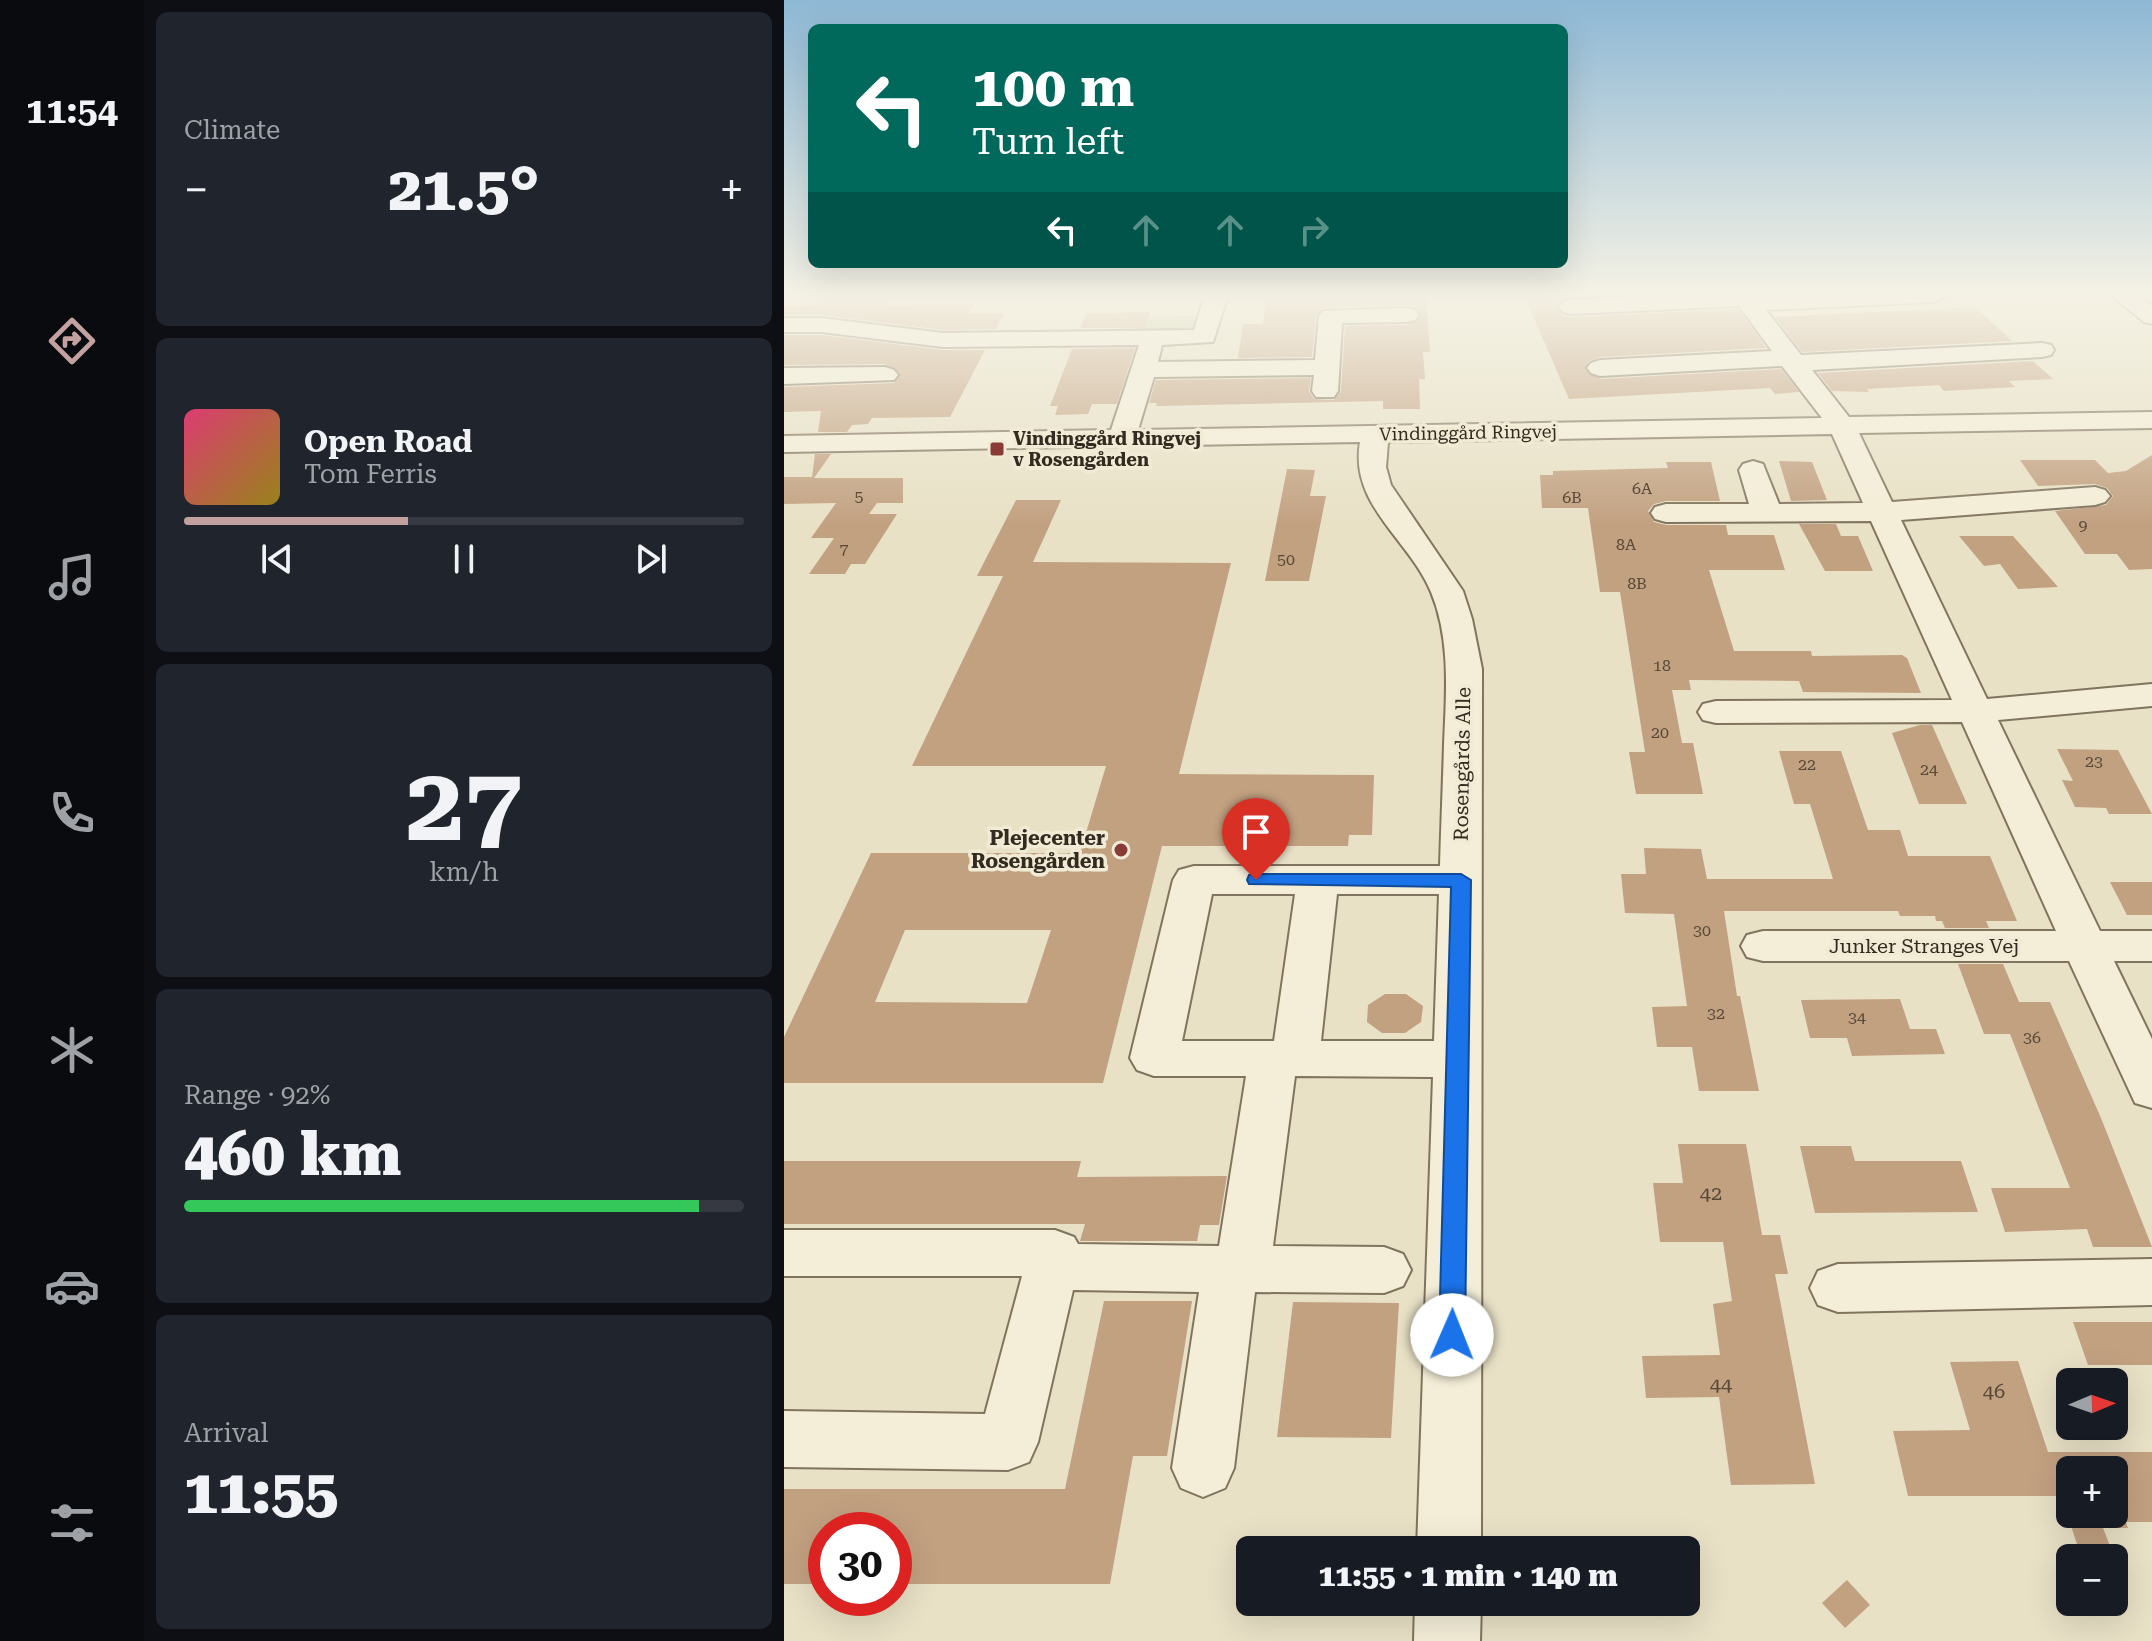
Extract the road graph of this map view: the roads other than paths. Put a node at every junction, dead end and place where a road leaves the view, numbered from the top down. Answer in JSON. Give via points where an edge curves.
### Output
{"nodes":[{"id":1,"x":850,"y":372,"type":"edge"},
{"id":2,"x":887,"y":372,"type":"edge"},
{"id":3,"x":1143,"y":372,"type":"edge"},
{"id":4,"x":1327,"y":372,"type":"edge"},
{"id":5,"x":1800,"y":372,"type":"edge"},
{"id":6,"x":784,"y":376,"type":"edge"},
{"id":7,"x":1325,"y":393,"type":"dead end"},
{"id":8,"x":868,"y":401,"type":"dead end"},
{"id":9,"x":2152,"y":420,"type":"edge"},
{"id":10,"x":1842,"y":426,"type":"junction"},
{"id":11,"x":1375,"y":434,"type":"junction"},
{"id":12,"x":1122,"y":438,"type":"junction"},
{"id":13,"x":784,"y":444,"type":"edge"},
{"id":14,"x":1753,"y":470,"type":"dead end"},
{"id":15,"x":2095,"y":496,"type":"dead end"},
{"id":16,"x":1767,"y":512,"type":"junction"},
{"id":17,"x":1882,"y":512,"type":"junction"},
{"id":18,"x":1666,"y":513,"type":"dead end"},
{"id":19,"x":2152,"y":695,"type":"edge"},
{"id":20,"x":1975,"y":711,"type":"junction"},
{"id":21,"x":1716,"y":712,"type":"dead end"},
{"id":22,"x":1318,"y":880,"type":"junction"},
{"id":23,"x":1461,"y":880,"type":"junction"},
{"id":24,"x":1763,"y":946,"type":"dead end"},
{"id":25,"x":2085,"y":946,"type":"junction"},
{"id":26,"x":2152,"y":946,"type":"edge"},
{"id":27,"x":1284,"y":1058,"type":"junction"},
{"id":28,"x":1457,"y":1059,"type":"junction"},
{"id":29,"x":2152,"y":1090,"type":"edge"},
{"id":30,"x":784,"y":1253,"type":"edge"},
{"id":31,"x":1052,"y":1267,"type":"junction"},
{"id":32,"x":1237,"y":1269,"type":"junction"},
{"id":33,"x":1384,"y":1270,"type":"dead end"},
{"id":34,"x":2152,"y":1282,"type":"edge"},
{"id":35,"x":1838,"y":1288,"type":"dead end"},
{"id":36,"x":784,"y":1439,"type":"edge"},
{"id":37,"x":1203,"y":1468,"type":"dead end"},
{"id":38,"x":1449,"y":1536,"type":"edge"},
{"id":39,"x":1448,"y":1616,"type":"edge"},
{"id":40,"x":1447,"y":1641,"type":"edge"}],
"edges":[{"from":1,"to":6,"type":"street"},
{"from":2,"to":8,"type":"street"},
{"from":3,"to":12,"type":"street"},
{"from":4,"to":7,"type":"street"},
{"from":5,"to":10,"type":"street"},
{"from":9,"to":10,"type":"street","name":"Vindinggård Ringvej"},
{"from":10,"to":11,"type":"street","name":"Vindinggård Ringvej"},
{"from":10,"to":17,"type":"street"},
{"from":11,"to":12,"type":"street","name":"Vindinggård Ringvej"},
{"from":11,"to":23,"type":"street","name":"Rosengårds Alle","via":[[1371,469],[1380,491],[1431,562],[1458,631],[1464,669]]},
{"from":12,"to":13,"type":"street","name":"Vindinggård Ringvej"},
{"from":14,"to":16,"type":"street"},
{"from":15,"to":17,"type":"street"},
{"from":16,"to":17,"type":"street"},
{"from":16,"to":18,"type":"street"},
{"from":17,"to":20,"type":"street"},
{"from":19,"to":20,"type":"street"},
{"from":20,"to":21,"type":"street"},
{"from":20,"to":25,"type":"street"},
{"from":22,"to":23,"type":"street"},
{"from":22,"to":27,"type":"street"},
{"from":22,"to":27,"type":"street","via":[[1194,880],[1154,1058]]},
{"from":23,"to":28,"type":"street","name":"Rosengårds Alle"},
{"from":24,"to":25,"type":"street","name":"Junker Stranges Vej"},
{"from":25,"to":26,"type":"street","name":"Junker Stranges Vej"},
{"from":25,"to":29,"type":"street"},
{"from":27,"to":28,"type":"street"},
{"from":27,"to":32,"type":"street"},
{"from":28,"to":38,"type":"street","name":"Rosengårds Alle"},
{"from":30,"to":31,"type":"street","via":[[1055,1253]]},
{"from":31,"to":32,"type":"street"},
{"from":31,"to":36,"type":"street","via":[[1008,1442]]},
{"from":32,"to":33,"type":"street"},
{"from":32,"to":37,"type":"street"},
{"from":34,"to":35,"type":"street"},
{"from":39,"to":40,"type":"street"}]}
